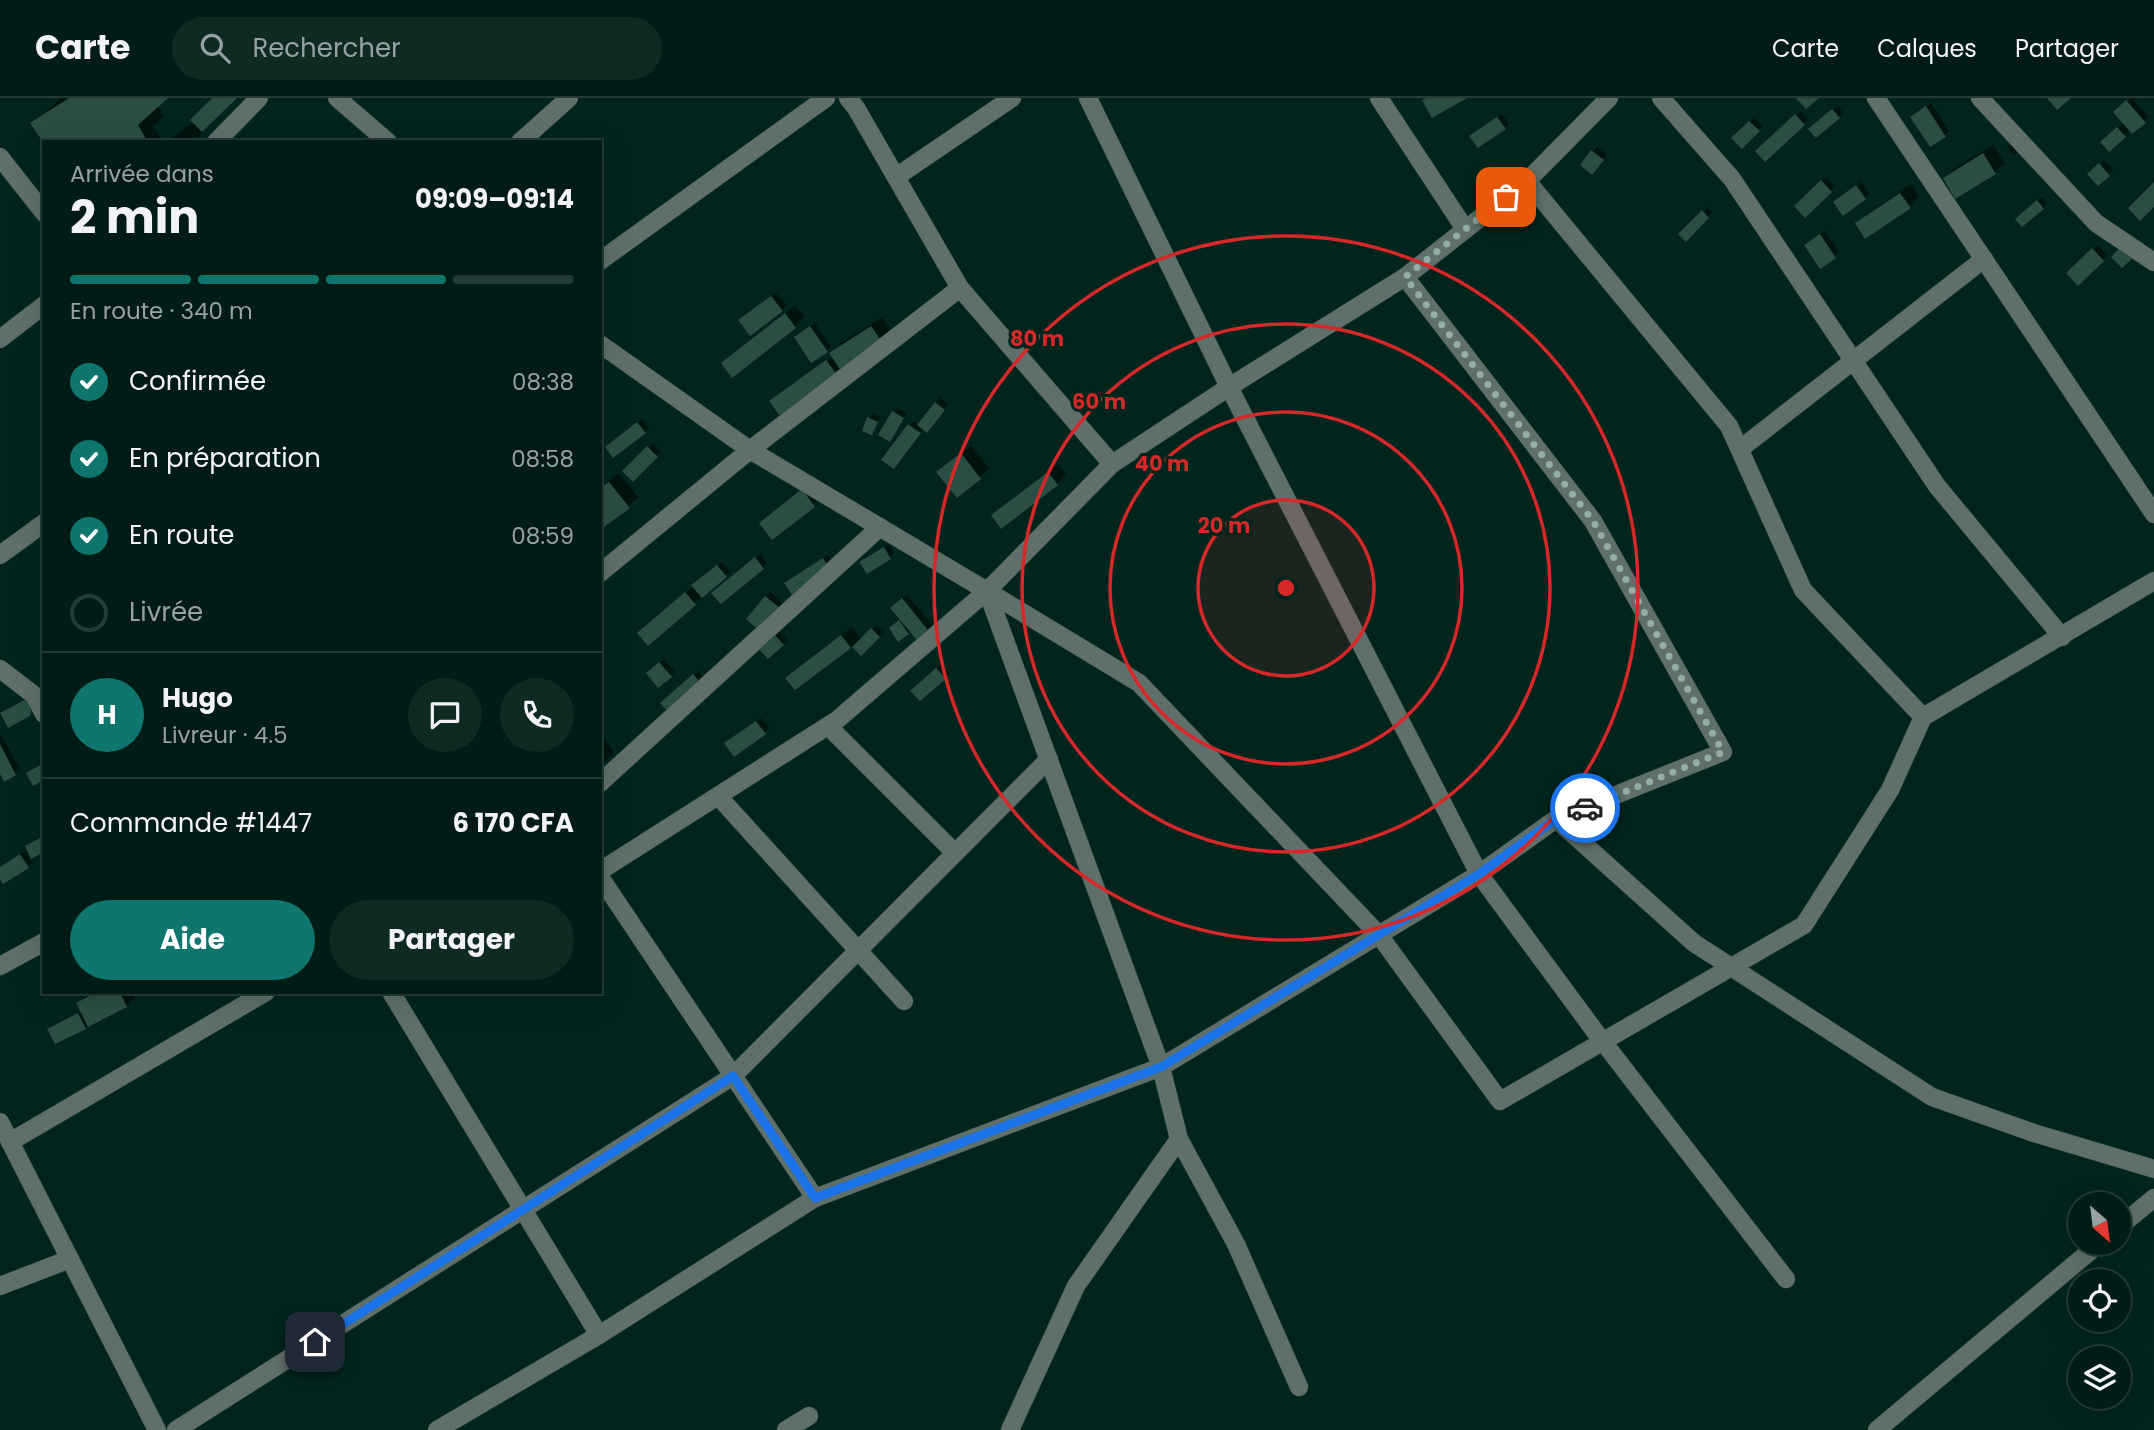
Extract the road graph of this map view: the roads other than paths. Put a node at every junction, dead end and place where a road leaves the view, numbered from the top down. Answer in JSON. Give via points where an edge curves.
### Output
{"nodes":[{"id":1,"x":259,"y":98,"type":"edge"},
{"id":2,"x":337,"y":98,"type":"edge"},
{"id":3,"x":569,"y":98,"type":"edge"},
{"id":4,"x":826,"y":98,"type":"edge"},
{"id":5,"x":848,"y":98,"type":"edge"},
{"id":6,"x":1012,"y":98,"type":"edge"},
{"id":7,"x":1088,"y":98,"type":"edge"},
{"id":8,"x":1379,"y":98,"type":"edge"},
{"id":9,"x":1609,"y":98,"type":"edge"},
{"id":10,"x":1661,"y":98,"type":"edge"},
{"id":11,"x":1876,"y":98,"type":"edge"},
{"id":12,"x":1980,"y":98,"type":"edge"},
{"id":13,"x":218,"y":140,"type":"edge"},
{"id":14,"x":386,"y":140,"type":"edge"},
{"id":15,"x":522,"y":140,"type":"edge"},
{"id":16,"x":0,"y":157,"type":"edge"},
{"id":17,"x":896,"y":177,"type":"junction"},
{"id":18,"x":1527,"y":181,"type":"junction"},
{"id":19,"x":42,"y":210,"type":"edge"},
{"id":20,"x":1465,"y":229,"type":"junction"},
{"id":21,"x":1984,"y":259,"type":"junction"},
{"id":22,"x":602,"y":260,"type":"edge"},
{"id":23,"x":2154,"y":262,"type":"edge"},
{"id":24,"x":1405,"y":277,"type":"junction"},
{"id":25,"x":961,"y":288,"type":"junction"},
{"id":26,"x":42,"y":306,"type":"edge"},
{"id":27,"x":0,"y":339,"type":"edge"},
{"id":28,"x":602,"y":350,"type":"edge"},
{"id":29,"x":1853,"y":361,"type":"junction"},
{"id":30,"x":1229,"y":387,"type":"junction"},
{"id":31,"x":1740,"y":449,"type":"junction"},
{"id":32,"x":750,"y":450,"type":"junction"},
{"id":33,"x":1112,"y":464,"type":"junction"},
{"id":34,"x":2154,"y":514,"type":"edge"},
{"id":35,"x":42,"y":524,"type":"edge"},
{"id":36,"x":880,"y":527,"type":"junction"},
{"id":37,"x":0,"y":555,"type":"edge"},
{"id":38,"x":602,"y":571,"type":"edge"},
{"id":39,"x":2154,"y":581,"type":"edge"},
{"id":40,"x":987,"y":590,"type":"junction"},
{"id":41,"x":2062,"y":637,"type":"junction"},
{"id":42,"x":0,"y":669,"type":"edge"},
{"id":43,"x":39,"y":692,"type":"edge"},
{"id":44,"x":1923,"y":717,"type":"junction"},
{"id":45,"x":828,"y":726,"type":"junction"},
{"id":46,"x":1049,"y":759,"type":"junction"},
{"id":47,"x":602,"y":781,"type":"edge"},
{"id":48,"x":718,"y":796,"type":"junction"},
{"id":49,"x":1556,"y":819,"type":"junction"},
{"id":50,"x":956,"y":852,"type":"junction"},
{"id":51,"x":602,"y":870,"type":"edge"},
{"id":52,"x":1479,"y":874,"type":"junction"},
{"id":53,"x":602,"y":880,"type":"edge"},
{"id":54,"x":1379,"y":935,"type":"junction"},
{"id":55,"x":42,"y":943,"type":"edge"},
{"id":56,"x":859,"y":950,"type":"junction"},
{"id":57,"x":0,"y":966,"type":"edge"},
{"id":58,"x":1731,"y":967,"type":"junction"},
{"id":59,"x":263,"y":994,"type":"edge"},
{"id":60,"x":392,"y":994,"type":"edge"},
{"id":61,"x":904,"y":1001,"type":"dead end"},
{"id":62,"x":1603,"y":1041,"type":"junction"},
{"id":63,"x":1161,"y":1067,"type":"junction"},
{"id":64,"x":733,"y":1076,"type":"junction"},
{"id":65,"x":0,"y":1122,"type":"edge"},
{"id":66,"x":1178,"y":1139,"type":"junction"},
{"id":67,"x":10,"y":1142,"type":"junction"},
{"id":68,"x":2154,"y":1169,"type":"edge"},
{"id":69,"x":815,"y":1198,"type":"junction"},
{"id":70,"x":2154,"y":1198,"type":"edge"},
{"id":71,"x":523,"y":1209,"type":"junction"},
{"id":72,"x":2132,"y":1216,"type":"edge"},
{"id":73,"x":2086,"y":1255,"type":"edge"},
{"id":74,"x":70,"y":1259,"type":"junction"},
{"id":75,"x":1786,"y":1279,"type":"dead end"},
{"id":76,"x":0,"y":1286,"type":"edge"},
{"id":77,"x":599,"y":1335,"type":"junction"},
{"id":78,"x":1300,"y":1387,"type":"dead end"},
{"id":79,"x":809,"y":1416,"type":"dead end"},
{"id":80,"x":449,"y":1427,"type":"edge"},
{"id":81,"x":157,"y":1430,"type":"edge"},
{"id":82,"x":176,"y":1430,"type":"edge"},
{"id":83,"x":786,"y":1430,"type":"edge"},
{"id":84,"x":1010,"y":1430,"type":"edge"},
{"id":85,"x":1877,"y":1430,"type":"edge"}],
"edges":[{"from":1,"to":13,"type":"street"},
{"from":2,"to":14,"type":"street"},
{"from":3,"to":15,"type":"street"},
{"from":4,"to":22,"type":"street"},
{"from":5,"to":17,"type":"street"},
{"from":6,"to":17,"type":"street"},
{"from":7,"to":30,"type":"street"},
{"from":8,"to":20,"type":"street"},
{"from":9,"to":18,"type":"street"},
{"from":10,"to":29,"type":"street","via":[[1732,179]]},
{"from":11,"to":21,"type":"street"},
{"from":12,"to":23,"type":"street","via":[[2096,223]]},
{"from":16,"to":19,"type":"street"},
{"from":17,"to":25,"type":"street"},
{"from":18,"to":20,"type":"street"},
{"from":18,"to":31,"type":"street","via":[[1729,426]]},
{"from":20,"to":24,"type":"street"},
{"from":21,"to":29,"type":"street"},
{"from":21,"to":34,"type":"street"},
{"from":24,"to":30,"type":"street"},
{"from":24,"to":49,"type":"street","via":[[1593,521],[1723,752]]},
{"from":25,"to":32,"type":"street"},
{"from":25,"to":33,"type":"street"},
{"from":26,"to":27,"type":"street"},
{"from":28,"to":32,"type":"street"},
{"from":29,"to":31,"type":"street"},
{"from":29,"to":41,"type":"street","via":[[1937,486]]},
{"from":30,"to":33,"type":"street"},
{"from":30,"to":52,"type":"street"},
{"from":31,"to":44,"type":"street","via":[[1803,590]]},
{"from":32,"to":36,"type":"street"},
{"from":32,"to":38,"type":"street"},
{"from":33,"to":40,"type":"street"},
{"from":35,"to":37,"type":"street"},
{"from":36,"to":40,"type":"street"},
{"from":36,"to":47,"type":"street"},
{"from":39,"to":41,"type":"street"},
{"from":40,"to":45,"type":"street"},
{"from":40,"to":46,"type":"street"},
{"from":40,"to":54,"type":"street","via":[[1139,683]]},
{"from":41,"to":44,"type":"street"},
{"from":42,"to":43,"type":"street"},
{"from":44,"to":58,"type":"street","via":[[1890,790],[1804,925]]},
{"from":45,"to":48,"type":"street"},
{"from":45,"to":50,"type":"street"},
{"from":46,"to":50,"type":"street"},
{"from":46,"to":63,"type":"street"},
{"from":48,"to":51,"type":"street"},
{"from":48,"to":56,"type":"street"},
{"from":49,"to":52,"type":"street"},
{"from":49,"to":58,"type":"street","via":[[1694,943]]},
{"from":50,"to":56,"type":"street"},
{"from":52,"to":54,"type":"street"},
{"from":52,"to":62,"type":"street"},
{"from":53,"to":64,"type":"street"},
{"from":54,"to":62,"type":"street","via":[[1500,1101]]},
{"from":54,"to":63,"type":"street"},
{"from":55,"to":57,"type":"street"},
{"from":56,"to":61,"type":"street"},
{"from":56,"to":64,"type":"street"},
{"from":58,"to":62,"type":"street"},
{"from":58,"to":68,"type":"street","via":[[1932,1097]]},
{"from":59,"to":67,"type":"street"},
{"from":60,"to":71,"type":"street"},
{"from":62,"to":75,"type":"street"},
{"from":63,"to":66,"type":"street"},
{"from":63,"to":69,"type":"street"},
{"from":64,"to":69,"type":"street"},
{"from":64,"to":71,"type":"street"},
{"from":65,"to":67,"type":"street"},
{"from":66,"to":78,"type":"street","via":[[1236,1244]]},
{"from":66,"to":84,"type":"street","via":[[1076,1286]]},
{"from":67,"to":74,"type":"street"},
{"from":69,"to":77,"type":"street"},
{"from":70,"to":72,"type":"street"},
{"from":71,"to":77,"type":"street"},
{"from":71,"to":82,"type":"street"},
{"from":73,"to":85,"type":"street"},
{"from":74,"to":76,"type":"street"},
{"from":74,"to":81,"type":"street"},
{"from":77,"to":80,"type":"street"},
{"from":79,"to":83,"type":"street"}]}
